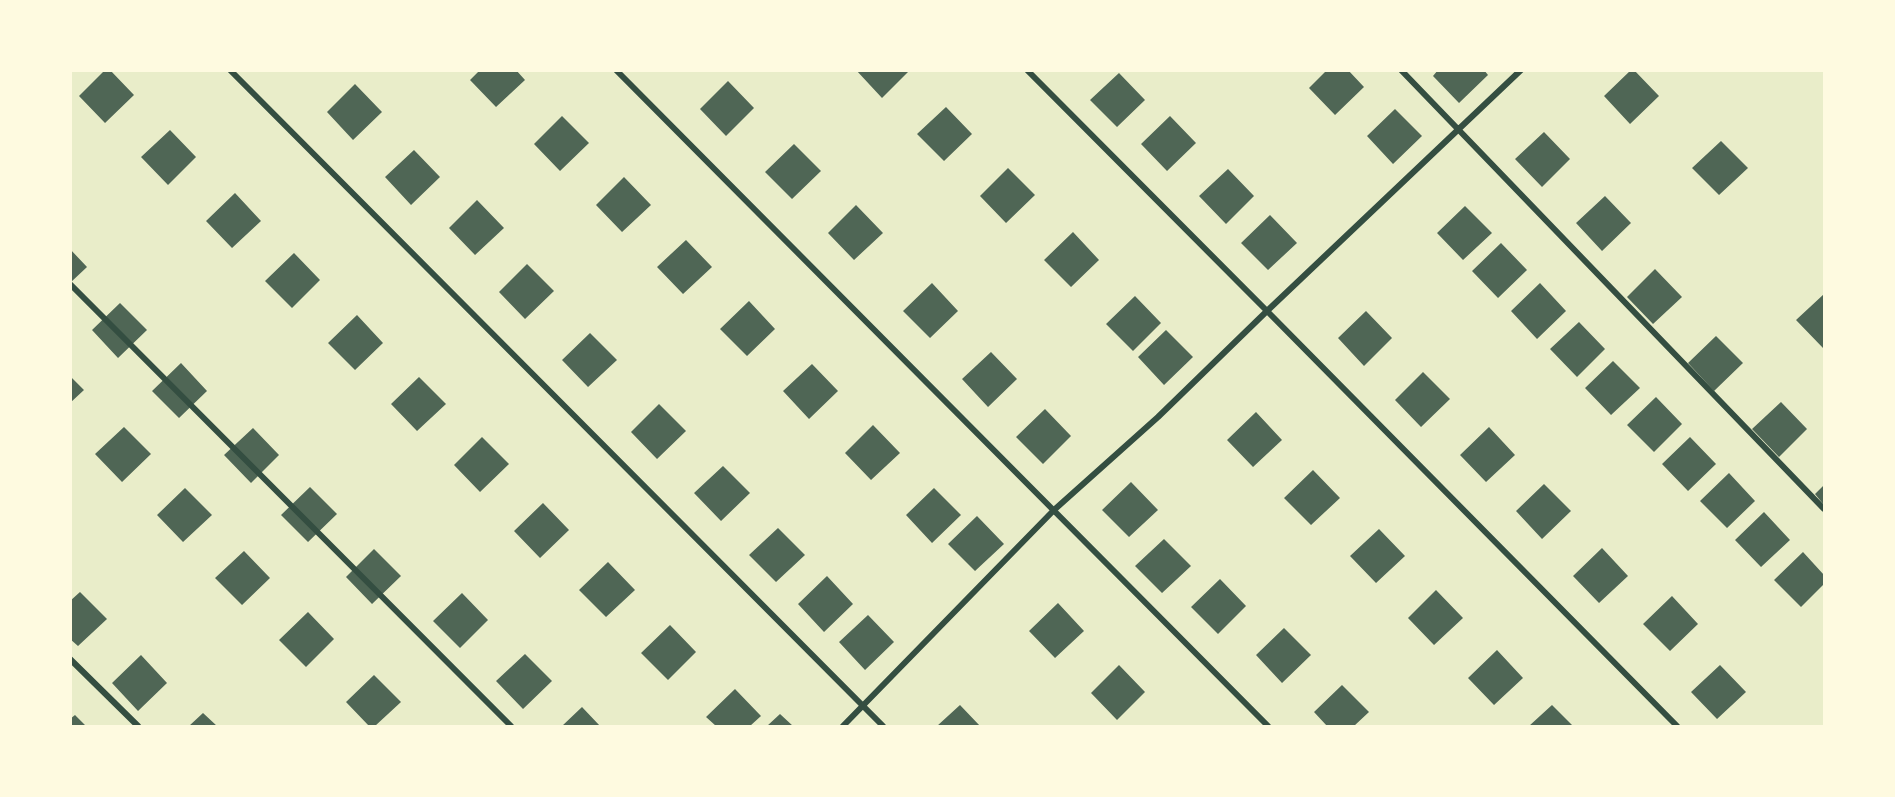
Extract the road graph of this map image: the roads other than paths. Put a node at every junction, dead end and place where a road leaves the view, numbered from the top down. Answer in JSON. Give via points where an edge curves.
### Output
{"nodes":[{"id":1,"x":230,"y":70,"type":"edge"},
{"id":2,"x":616,"y":70,"type":"edge"},
{"id":3,"x":1027,"y":70,"type":"edge"},
{"id":4,"x":1401,"y":70,"type":"edge"},
{"id":5,"x":1521,"y":70,"type":"edge"},
{"id":6,"x":1460,"y":129,"type":"junction"},
{"id":7,"x":70,"y":284,"type":"edge"},
{"id":8,"x":1267,"y":310,"type":"junction"},
{"id":9,"x":1824,"y":509,"type":"edge"},
{"id":10,"x":1054,"y":510,"type":"junction"},
{"id":11,"x":70,"y":659,"type":"edge"},
{"id":12,"x":863,"y":707,"type":"junction"},
{"id":13,"x":138,"y":726,"type":"edge"},
{"id":14,"x":511,"y":726,"type":"edge"},
{"id":15,"x":843,"y":726,"type":"edge"},
{"id":16,"x":883,"y":726,"type":"edge"},
{"id":17,"x":1268,"y":726,"type":"edge"},
{"id":18,"x":1677,"y":726,"type":"edge"}],
"edges":[{"from":1,"to":12,"type":"street"},
{"from":2,"to":10,"type":"street"},
{"from":3,"to":8,"type":"street"},
{"from":4,"to":6,"type":"street"},
{"from":5,"to":6,"type":"street"},
{"from":6,"to":8,"type":"street"},
{"from":6,"to":9,"type":"street"},
{"from":7,"to":14,"type":"street"},
{"from":8,"to":10,"type":"street","via":[[1158,417]]},
{"from":8,"to":18,"type":"street"},
{"from":10,"to":12,"type":"street"},
{"from":10,"to":17,"type":"street"},
{"from":11,"to":13,"type":"street"},
{"from":12,"to":15,"type":"street"},
{"from":12,"to":16,"type":"street"}]}
